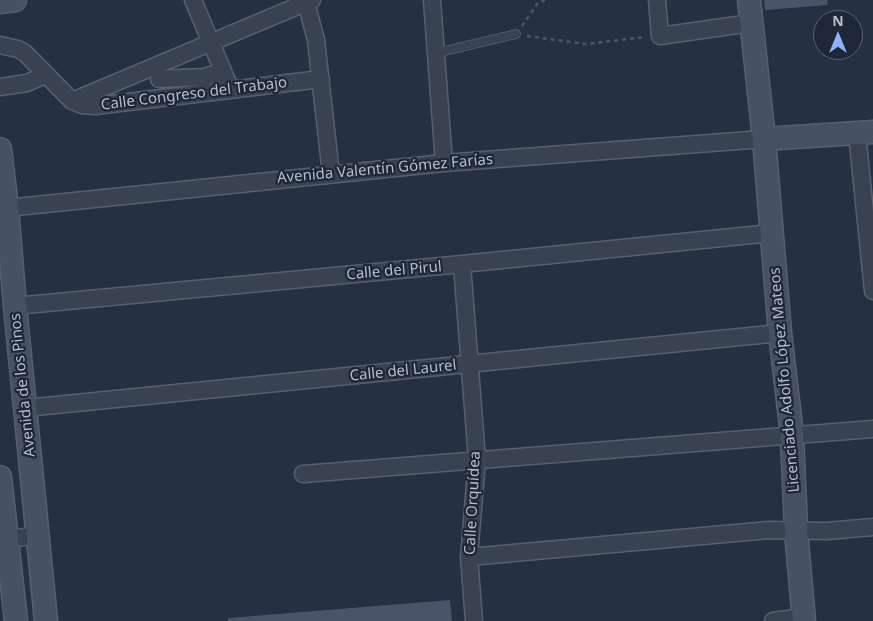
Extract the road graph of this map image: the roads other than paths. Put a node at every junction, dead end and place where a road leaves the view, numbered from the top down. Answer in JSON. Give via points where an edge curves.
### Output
{"nodes":[{"id":1,"x":15,"y":0,"type":"edge"},
{"id":2,"x":193,"y":0,"type":"edge"},
{"id":3,"x":432,"y":0,"type":"edge"},
{"id":4,"x":657,"y":0,"type":"edge"},
{"id":5,"x":749,"y":0,"type":"edge"},
{"id":6,"x":309,"y":1,"type":"edge"},
{"id":7,"x":0,"y":2,"type":"edge"},
{"id":8,"x":751,"y":23,"type":"junction"},
{"id":9,"x":516,"y":34,"type":"road end"},
{"id":10,"x":210,"y":43,"type":"junction"},
{"id":11,"x":0,"y":46,"type":"edge"},
{"id":12,"x":436,"y":53,"type":"junction"},
{"id":13,"x":158,"y":72,"type":"junction"},
{"id":14,"x":222,"y":72,"type":"junction"},
{"id":15,"x":45,"y":75,"type":"junction"},
{"id":16,"x":321,"y":79,"type":"junction"},
{"id":17,"x":0,"y":87,"type":"edge"},
{"id":18,"x":231,"y":90,"type":"junction"},
{"id":19,"x":159,"y":98,"type":"junction"},
{"id":20,"x":72,"y":101,"type":"junction"},
{"id":21,"x":865,"y":132,"type":"edge"},
{"id":22,"x":764,"y":139,"type":"junction"},
{"id":23,"x":0,"y":149,"type":"edge"},
{"id":24,"x":444,"y":163,"type":"junction"},
{"id":25,"x":331,"y":174,"type":"junction"},
{"id":26,"x":7,"y":208,"type":"junction"},
{"id":27,"x":772,"y":233,"type":"junction"},
{"id":28,"x":870,"y":237,"type":"edge"},
{"id":29,"x":462,"y":264,"type":"junction"},
{"id":30,"x":873,"y":291,"type":"edge"},
{"id":31,"x":14,"y":306,"type":"junction"},
{"id":32,"x":780,"y":333,"type":"junction"},
{"id":33,"x":469,"y":364,"type":"junction"},
{"id":34,"x":25,"y":408,"type":"junction"},
{"id":35,"x":873,"y":429,"type":"edge"},
{"id":36,"x":792,"y":435,"type":"junction"},
{"id":37,"x":477,"y":460,"type":"junction"},
{"id":38,"x":303,"y":474,"type":"dead end"},
{"id":39,"x":0,"y":477,"type":"edge"},
{"id":40,"x":873,"y":528,"type":"edge"},
{"id":41,"x":796,"y":531,"type":"junction"},
{"id":42,"x":38,"y":536,"type":"junction"},
{"id":43,"x":3,"y":538,"type":"edge"},
{"id":44,"x":469,"y":557,"type":"junction"},
{"id":45,"x":804,"y":619,"type":"edge"},
{"id":46,"x":16,"y":621,"type":"edge"},
{"id":47,"x":46,"y":621,"type":"edge"},
{"id":48,"x":474,"y":621,"type":"edge"},
{"id":49,"x":773,"y":621,"type":"edge"}],
"edges":[{"from":1,"to":7,"type":"street"},
{"from":2,"to":10,"type":"street"},
{"from":3,"to":12,"type":"street"},
{"from":4,"to":8,"type":"street","via":[[660,36]]},
{"from":5,"to":8,"type":"street","name":"Licenciado Adolfo López Mateos"},
{"from":6,"to":10,"type":"street"},
{"from":6,"to":16,"type":"street"},
{"from":8,"to":22,"type":"street","name":"Licenciado Adolfo López Mateos"},
{"from":9,"to":12,"type":"lane"},
{"from":10,"to":13,"type":"street"},
{"from":10,"to":14,"type":"street"},
{"from":11,"to":15,"type":"street","via":[[25,53]]},
{"from":12,"to":24,"type":"street"},
{"from":13,"to":14,"type":"street","via":[[204,77]]},
{"from":13,"to":19,"type":"street"},
{"from":13,"to":20,"type":"street"},
{"from":14,"to":18,"type":"street"},
{"from":15,"to":17,"type":"street","via":[[27,83]]},
{"from":15,"to":20,"type":"street"},
{"from":16,"to":18,"type":"street","name":"Calle Congreso del Trabajo"},
{"from":16,"to":25,"type":"street"},
{"from":18,"to":19,"type":"street","name":"Calle Congreso del Trabajo"},
{"from":19,"to":20,"type":"street","name":"Calle Congreso del Trabajo","via":[[95,106]]},
{"from":21,"to":22,"type":"street"},
{"from":21,"to":28,"type":"street"},
{"from":22,"to":24,"type":"street","name":"Avenida Valentín Gómez Farías"},
{"from":22,"to":27,"type":"street","name":"Licenciado Adolfo López Mateos"},
{"from":23,"to":26,"type":"street","name":"Avenida de los Pinos"},
{"from":24,"to":25,"type":"street","name":"Avenida Valentín Gómez Farías"},
{"from":25,"to":26,"type":"street","name":"Avenida Valentín Gómez Farías"},
{"from":26,"to":31,"type":"street","name":"Avenida de los Pinos"},
{"from":27,"to":29,"type":"street","name":"Calle del Pirul"},
{"from":27,"to":32,"type":"street","name":"Licenciado Adolfo López Mateos"},
{"from":28,"to":30,"type":"street"},
{"from":29,"to":31,"type":"street","name":"Calle del Pirul"},
{"from":29,"to":33,"type":"street","name":"Calle Orquídea"},
{"from":31,"to":34,"type":"street","name":"Avenida de los Pinos"},
{"from":32,"to":33,"type":"street","name":"Calle del Laurel"},
{"from":32,"to":36,"type":"street","name":"Licenciado Adolfo López Mateos"},
{"from":33,"to":34,"type":"street","name":"Calle del Laurel"},
{"from":33,"to":37,"type":"street","name":"Calle Orquídea"},
{"from":34,"to":42,"type":"street","name":"Avenida de los Pinos"},
{"from":35,"to":36,"type":"street"},
{"from":36,"to":37,"type":"street"},
{"from":36,"to":41,"type":"street","name":"Licenciado Adolfo López Mateos"},
{"from":37,"to":38,"type":"street"},
{"from":37,"to":44,"type":"street","name":"Calle Orquídea"},
{"from":39,"to":43,"type":"street"},
{"from":40,"to":41,"type":"street"},
{"from":41,"to":44,"type":"street","via":[[769,530]]},
{"from":41,"to":45,"type":"street","name":"Licenciado Adolfo López Mateos"},
{"from":42,"to":43,"type":"street"},
{"from":42,"to":47,"type":"street","name":"Avenida de los Pinos"},
{"from":43,"to":46,"type":"street"},
{"from":44,"to":48,"type":"street","name":"Calle Orquídea"},
{"from":45,"to":49,"type":"street"}]}
